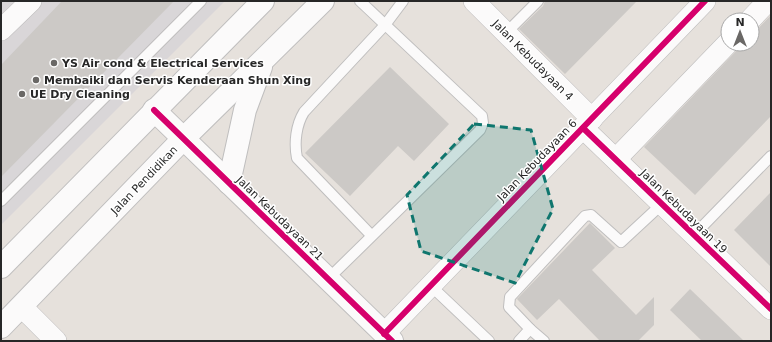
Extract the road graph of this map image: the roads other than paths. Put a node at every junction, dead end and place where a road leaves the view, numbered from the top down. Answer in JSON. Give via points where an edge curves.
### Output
{"nodes":[{"id":1,"x":31,"y":1,"type":"edge"},
{"id":2,"x":201,"y":1,"type":"edge"},
{"id":3,"x":263,"y":1,"type":"edge"},
{"id":4,"x":323,"y":1,"type":"edge"},
{"id":5,"x":360,"y":1,"type":"edge"},
{"id":6,"x":403,"y":1,"type":"edge"},
{"id":7,"x":474,"y":1,"type":"edge"},
{"id":8,"x":538,"y":1,"type":"edge"},
{"id":9,"x":705,"y":1,"type":"edge"},
{"id":10,"x":768,"y":1,"type":"edge"},
{"id":11,"x":758,"y":12,"type":"edge"},
{"id":12,"x":385,"y":25,"type":"junction"},
{"id":13,"x":1,"y":30,"type":"edge"},
{"id":14,"x":506,"y":33,"type":"junction"},
{"id":15,"x":720,"y":50,"type":"edge"},
{"id":16,"x":263,"y":62,"type":"junction"},
{"id":17,"x":154,"y":110,"type":"junction"},
{"id":18,"x":587,"y":123,"type":"junction"},
{"id":19,"x":184,"y":138,"type":"junction"},
{"id":20,"x":771,"y":156,"type":"edge"},
{"id":21,"x":616,"y":159,"type":"junction"},
{"id":22,"x":229,"y":183,"type":"junction"},
{"id":23,"x":1,"y":201,"type":"edge"},
{"id":24,"x":662,"y":204,"type":"junction"},
{"id":25,"x":371,"y":235,"type":"junction"},
{"id":26,"x":694,"y":235,"type":"junction"},
{"id":27,"x":1,"y":267,"type":"edge"},
{"id":28,"x":328,"y":278,"type":"junction"},
{"id":29,"x":431,"y":286,"type":"junction"},
{"id":30,"x":22,"y":307,"type":"junction"},
{"id":31,"x":771,"y":309,"type":"edge"},
{"id":32,"x":1,"y":327,"type":"edge"},
{"id":33,"x":530,"y":329,"type":"junction"},
{"id":34,"x":388,"y":337,"type":"edge"},
{"id":35,"x":56,"y":341,"type":"edge"},
{"id":36,"x":489,"y":341,"type":"edge"},
{"id":37,"x":519,"y":341,"type":"edge"},
{"id":38,"x":544,"y":341,"type":"edge"}],
"edges":[{"from":1,"to":13,"type":"street"},
{"from":2,"to":23,"type":"lane"},
{"from":3,"to":17,"type":"main road"},
{"from":4,"to":16,"type":"main road","name":"Jalan Pendidikan"},
{"from":5,"to":12,"type":"lane"},
{"from":6,"to":12,"type":"lane"},
{"from":7,"to":14,"type":"street","name":"Jalan Kebudayaan 4"},
{"from":8,"to":14,"type":"lane"},
{"from":9,"to":18,"type":"street","name":"Jalan Kebudayaan 6"},
{"from":10,"to":11,"type":"street"},
{"from":12,"to":25,"type":"lane","via":[[304,112],[295,147],[297,158]]},
{"from":12,"to":25,"type":"lane","via":[[482,116],[483,123],[480,130]]},
{"from":14,"to":18,"type":"street","name":"Jalan Kebudayaan 4"},
{"from":15,"to":21,"type":"street"},
{"from":16,"to":19,"type":"main road","name":"Jalan Pendidikan"},
{"from":16,"to":22,"type":"main road","via":[[245,110]]},
{"from":17,"to":19,"type":"main road","name":"Jalan Kebudayaan 21"},
{"from":17,"to":27,"type":"main road"},
{"from":18,"to":21,"type":"street","name":"Jalan Kebudayaan 19"},
{"from":18,"to":29,"type":"street","name":"Jalan Kebudayaan 6"},
{"from":19,"to":22,"type":"main road","name":"Jalan Kebudayaan 21"},
{"from":19,"to":30,"type":"main road","name":"Jalan Pendidikan"},
{"from":20,"to":26,"type":"lane"},
{"from":21,"to":24,"type":"street","name":"Jalan Kebudayaan 19"},
{"from":22,"to":28,"type":"main road","name":"Jalan Kebudayaan 21"},
{"from":24,"to":26,"type":"street","name":"Jalan Kebudayaan 19"},
{"from":24,"to":33,"type":"lane","via":[[621,242],[591,215],[585,216],[510,297],[509,307]]},
{"from":25,"to":28,"type":"lane"},
{"from":26,"to":31,"type":"street","name":"Jalan Kebudayaan 19"},
{"from":28,"to":34,"type":"main road","name":"Jalan Kebudayaan 21"},
{"from":29,"to":34,"type":"street","name":"Jalan Kebudayaan 6"},
{"from":29,"to":36,"type":"lane"},
{"from":30,"to":32,"type":"main road","name":"Jalan Pendidikan"},
{"from":30,"to":35,"type":"street"},
{"from":33,"to":37,"type":"lane"},
{"from":33,"to":38,"type":"lane"}]}
